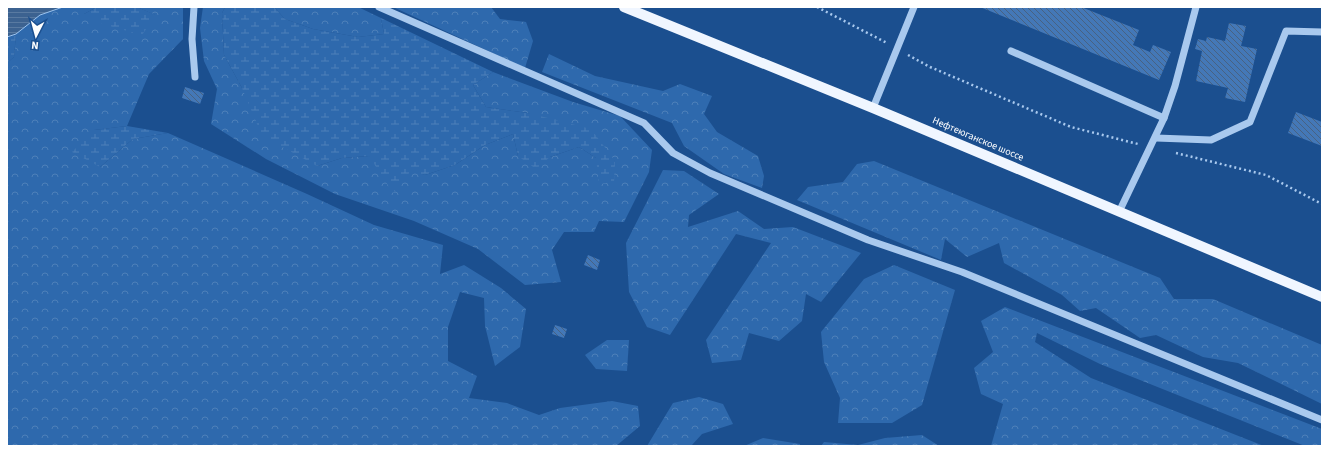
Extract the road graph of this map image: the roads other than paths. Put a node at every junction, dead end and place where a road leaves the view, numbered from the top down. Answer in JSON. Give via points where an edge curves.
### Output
{"nodes":[{"id":1,"x":194,"y":7,"type":"edge"},
{"id":2,"x":378,"y":7,"type":"edge"},
{"id":3,"x":624,"y":7,"type":"edge"},
{"id":4,"x":914,"y":7,"type":"edge"},
{"id":5,"x":1194,"y":8,"type":"edge"},
{"id":6,"x":1322,"y":32,"type":"edge"},
{"id":7,"x":1011,"y":51,"type":"dead end"},
{"id":8,"x":195,"y":77,"type":"dead end"},
{"id":9,"x":873,"y":108,"type":"junction"},
{"id":10,"x":1164,"y":118,"type":"junction"},
{"id":11,"x":1156,"y":138,"type":"junction"},
{"id":12,"x":1119,"y":212,"type":"junction"},
{"id":13,"x":1322,"y":297,"type":"edge"},
{"id":14,"x":1322,"y":420,"type":"edge"}],
"edges":[{"from":1,"to":8,"type":"lane","via":[[192,39]]},
{"from":2,"to":14,"type":"lane","via":[[644,123],[673,153],[710,173],[868,240],[962,272]]},
{"from":3,"to":9,"type":"main road","name":"Нефтеюганское шоссе"},
{"from":4,"to":9,"type":"lane"},
{"from":5,"to":10,"type":"lane","via":[[1175,86]]},
{"from":6,"to":11,"type":"lane","via":[[1286,31],[1250,122],[1211,140]]},
{"from":7,"to":10,"type":"lane"},
{"from":9,"to":12,"type":"main road","name":"Нефтеюганское шоссе"},
{"from":10,"to":11,"type":"lane"},
{"from":11,"to":12,"type":"lane"},
{"from":12,"to":13,"type":"main road","name":"Нефтеюганское шоссе"}]}
